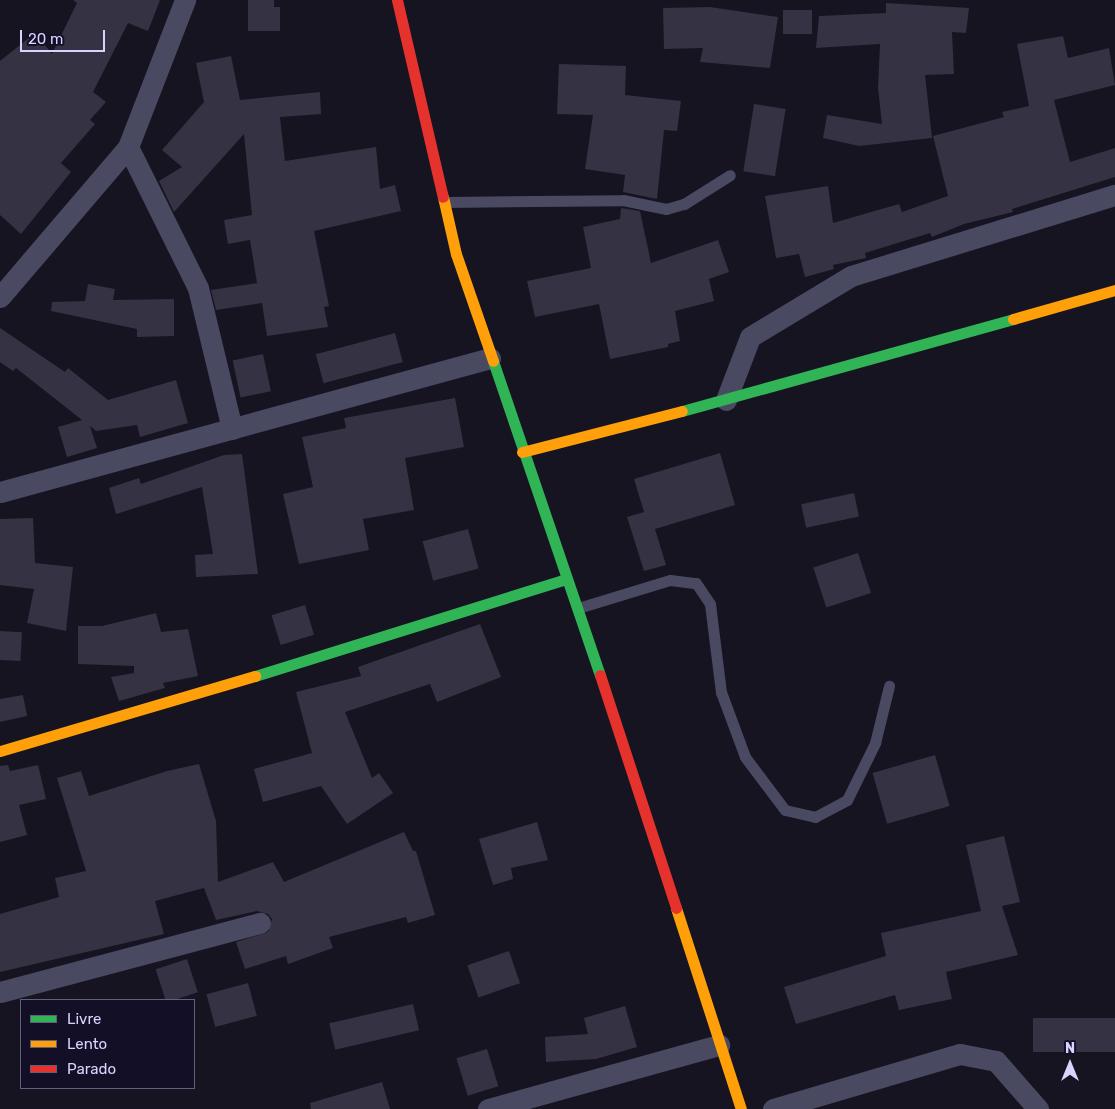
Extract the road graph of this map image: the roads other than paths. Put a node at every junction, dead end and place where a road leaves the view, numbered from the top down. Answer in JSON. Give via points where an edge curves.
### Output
{"nodes":[{"id":1,"x":185,"y":0,"type":"edge"},
{"id":2,"x":396,"y":0,"type":"edge"},
{"id":3,"x":128,"y":148,"type":"junction"},
{"id":4,"x":730,"y":175,"type":"dead end"},
{"id":5,"x":1115,"y":195,"type":"edge"},
{"id":6,"x":445,"y":202,"type":"junction"},
{"id":7,"x":1115,"y":290,"type":"edge"},
{"id":8,"x":0,"y":297,"type":"edge"},
{"id":9,"x":490,"y":358,"type":"junction"},
{"id":10,"x":726,"y":400,"type":"junction"},
{"id":11,"x":232,"y":429,"type":"junction"},
{"id":12,"x":522,"y":452,"type":"junction"},
{"id":13,"x":0,"y":492,"type":"edge"},
{"id":14,"x":566,"y":579,"type":"junction"},
{"id":15,"x":578,"y":608,"type":"junction"},
{"id":16,"x":890,"y":686,"type":"dead end"},
{"id":17,"x":0,"y":751,"type":"edge"},
{"id":18,"x":260,"y":923,"type":"dead end"},
{"id":19,"x":0,"y":992,"type":"edge"},
{"id":20,"x":719,"y":1045,"type":"junction"},
{"id":21,"x":488,"y":1109,"type":"edge"},
{"id":22,"x":741,"y":1109,"type":"edge"},
{"id":23,"x":774,"y":1109,"type":"edge"},
{"id":24,"x":1038,"y":1109,"type":"edge"}],
"edges":[{"from":1,"to":3,"type":"street"},
{"from":2,"to":6,"type":"street"},
{"from":3,"to":8,"type":"street"},
{"from":3,"to":11,"type":"street","via":[[198,288]]},
{"from":4,"to":6,"type":"lane","via":[[684,204],[666,209],[623,200]]},
{"from":5,"to":10,"type":"street","via":[[851,276],[750,337]]},
{"from":6,"to":9,"type":"street","via":[[456,254]]},
{"from":7,"to":10,"type":"street"},
{"from":9,"to":11,"type":"street"},
{"from":9,"to":12,"type":"street"},
{"from":10,"to":12,"type":"street"},
{"from":11,"to":13,"type":"street"},
{"from":12,"to":14,"type":"street"},
{"from":14,"to":15,"type":"street"},
{"from":14,"to":17,"type":"street","via":[[139,712]]},
{"from":15,"to":16,"type":"lane","via":[[670,580],[696,583],[710,604],[721,692],[745,757],[785,810],[815,817],[847,800],[875,743]]},
{"from":15,"to":20,"type":"street"},
{"from":18,"to":19,"type":"street"},
{"from":20,"to":21,"type":"street"},
{"from":20,"to":22,"type":"street"},
{"from":23,"to":24,"type":"street","via":[[960,1054],[996,1061]]}]}
